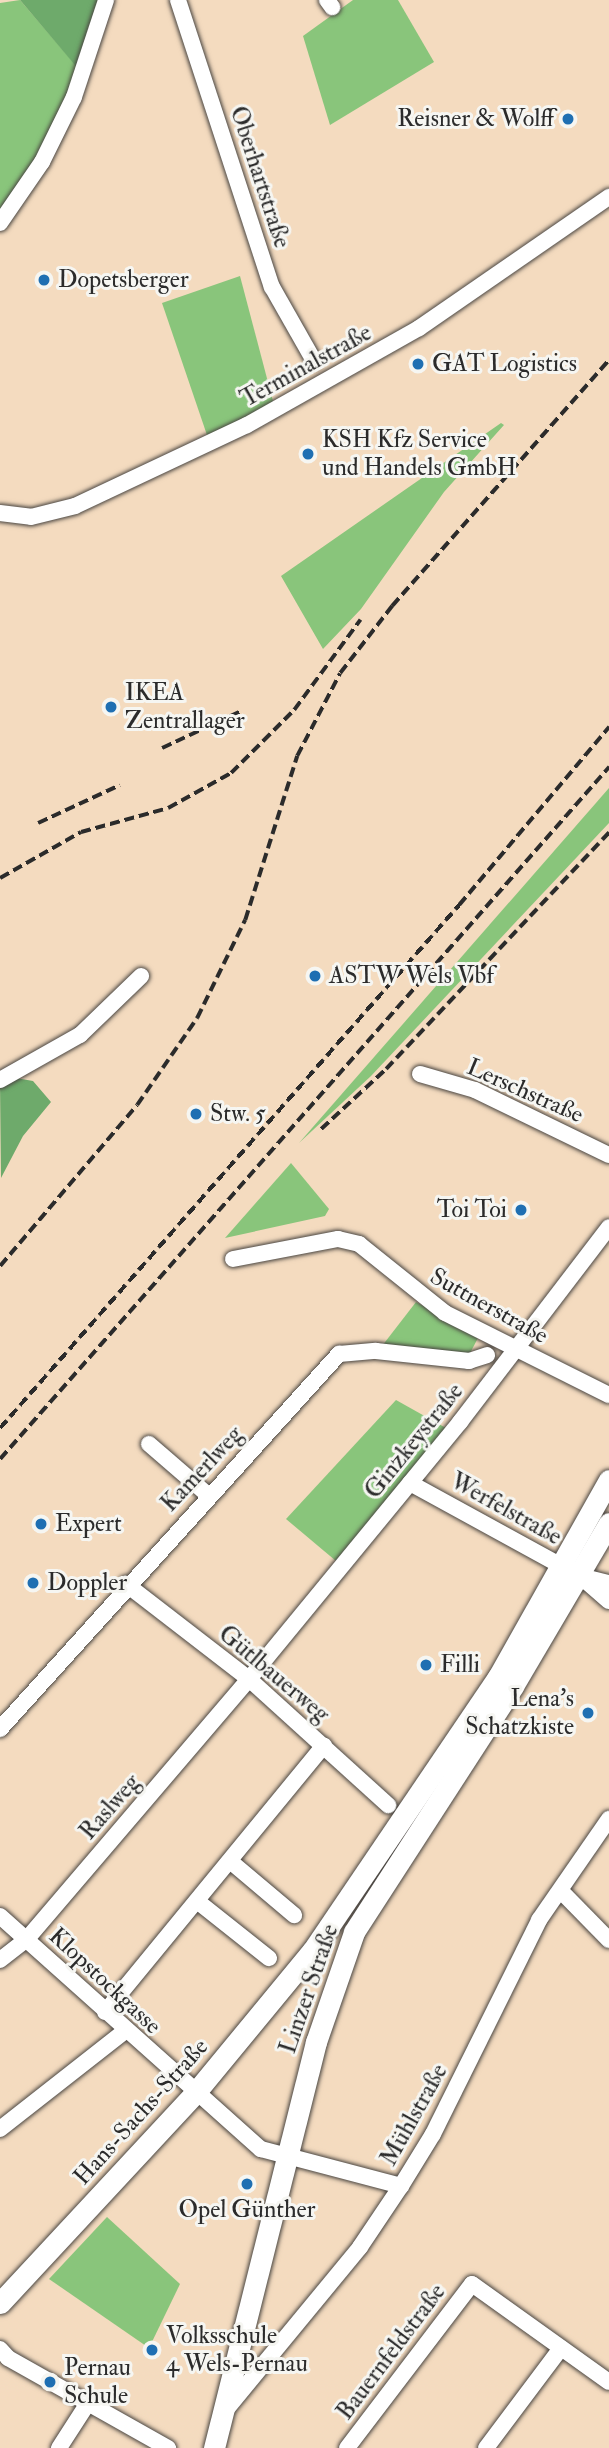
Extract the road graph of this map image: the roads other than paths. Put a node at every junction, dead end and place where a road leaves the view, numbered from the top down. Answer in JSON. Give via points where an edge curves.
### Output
{"nodes":[{"id":1,"x":106,"y":0,"type":"edge"},
{"id":2,"x":178,"y":0,"type":"edge"},
{"id":3,"x":609,"y":197,"type":"edge"},
{"id":4,"x":0,"y":223,"type":"edge"},
{"id":5,"x":314,"y":361,"type":"dead end"},
{"id":6,"x":0,"y":513,"type":"edge"},
{"id":7,"x":141,"y":976,"type":"dead end"},
{"id":8,"x":420,"y":1074,"type":"dead end"},
{"id":9,"x":0,"y":1080,"type":"edge"},
{"id":10,"x":609,"y":1155,"type":"edge"},
{"id":11,"x":609,"y":1227,"type":"edge"},
{"id":12,"x":233,"y":1259,"type":"dead end"},
{"id":13,"x":516,"y":1348,"type":"junction"},
{"id":14,"x":487,"y":1355,"type":"dead end"},
{"id":15,"x":609,"y":1395,"type":"edge"},
{"id":16,"x":149,"y":1444,"type":"dead end"},
{"id":17,"x":609,"y":1480,"type":"edge"},
{"id":18,"x":410,"y":1483,"type":"junction"},
{"id":19,"x":208,"y":1496,"type":"junction"},
{"id":20,"x":609,"y":1522,"type":"edge"},
{"id":21,"x":571,"y":1571,"type":"junction"},
{"id":22,"x":609,"y":1583,"type":"edge"},
{"id":23,"x":126,"y":1584,"type":"junction"},
{"id":24,"x":609,"y":1601,"type":"edge"},
{"id":25,"x":249,"y":1679,"type":"junction"},
{"id":26,"x":0,"y":1729,"type":"edge"},
{"id":27,"x":324,"y":1745,"type":"junction"},
{"id":28,"x":388,"y":1805,"type":"dead end"},
{"id":29,"x":609,"y":1819,"type":"edge"},
{"id":30,"x":230,"y":1861,"type":"junction"},
{"id":31,"x":562,"y":1892,"type":"junction"},
{"id":32,"x":197,"y":1901,"type":"junction"},
{"id":33,"x":294,"y":1914,"type":"dead end"},
{"id":34,"x":0,"y":1916,"type":"edge"},
{"id":35,"x":26,"y":1940,"type":"junction"},
{"id":36,"x":609,"y":1940,"type":"edge"},
{"id":37,"x":313,"y":1950,"type":"joint"},
{"id":38,"x":269,"y":1958,"type":"dead end"},
{"id":39,"x":0,"y":1960,"type":"edge"},
{"id":40,"x":105,"y":2012,"type":"junction"},
{"id":41,"x":125,"y":2031,"type":"junction"},
{"id":42,"x":195,"y":2093,"type":"junction"},
{"id":43,"x":0,"y":2129,"type":"edge"},
{"id":44,"x":286,"y":2159,"type":"junction"},
{"id":45,"x":401,"y":2186,"type":"junction"},
{"id":46,"x":0,"y":2303,"type":"edge"},
{"id":47,"x":561,"y":2348,"type":"junction"},
{"id":48,"x":0,"y":2349,"type":"edge"},
{"id":49,"x":609,"y":2382,"type":"edge"},
{"id":50,"x":88,"y":2403,"type":"junction"},
{"id":51,"x":225,"y":2410,"type":"junction"},
{"id":52,"x":59,"y":2448,"type":"edge"},
{"id":53,"x":168,"y":2448,"type":"edge"},
{"id":54,"x":214,"y":2448,"type":"edge"},
{"id":55,"x":347,"y":2448,"type":"edge"},
{"id":56,"x":486,"y":2448,"type":"edge"}],
"edges":[{"from":1,"to":4,"type":"street","via":[[74,97],[42,162]]},
{"from":2,"to":5,"type":"street","name":"Oberhartstraße","via":[[272,287]]},
{"from":3,"to":6,"type":"street","name":"Terminalstraße","via":[[419,328],[247,425],[75,506],[31,517]]},
{"from":7,"to":9,"type":"street","via":[[80,1035]]},
{"from":8,"to":10,"type":"street","name":"Lerschstraße","via":[[475,1090]]},
{"from":11,"to":13,"type":"street","name":"Ginzkeystraße"},
{"from":12,"to":13,"type":"street","name":"Suttnerstraße","via":[[338,1239],[359,1244],[435,1306]]},
{"from":13,"to":15,"type":"street","name":"Suttnerstraße"},
{"from":13,"to":18,"type":"street","name":"Ginzkeystraße"},
{"from":14,"to":19,"type":"street","name":"Kamerlweg","via":[[469,1361],[376,1351],[339,1354]]},
{"from":16,"to":19,"type":"street"},
{"from":17,"to":21,"type":"main road","name":"Linzer Straße"},
{"from":18,"to":21,"type":"street","name":"Werfelstraße"},
{"from":18,"to":25,"type":"street","name":"Ginzkeystraße"},
{"from":19,"to":23,"type":"street","name":"Kamerlweg"},
{"from":20,"to":21,"type":"main road","name":"Linzer Straße"},
{"from":21,"to":22,"type":"street","name":"Werfelstraße"},
{"from":21,"to":24,"type":"street","name":"Werfelstraße"},
{"from":21,"to":37,"type":"main road","name":"Linzer Straße"},
{"from":21,"to":44,"type":"main road","name":"Linzer Straße","via":[[354,1932],[326,2005]]},
{"from":23,"to":25,"type":"street","name":"Gütlbauerweg"},
{"from":23,"to":26,"type":"street","name":"Kamerlweg"},
{"from":25,"to":27,"type":"street","name":"Gütlbauerweg"},
{"from":25,"to":35,"type":"street","name":"Raslweg"},
{"from":27,"to":28,"type":"street","name":"Gütlbauerweg"},
{"from":27,"to":30,"type":"street"},
{"from":29,"to":31,"type":"street","name":"Mühlstraße"},
{"from":30,"to":32,"type":"street"},
{"from":30,"to":33,"type":"street"},
{"from":31,"to":36,"type":"street"},
{"from":31,"to":45,"type":"street","name":"Mühlstraße","via":[[539,1920],[433,2134]]},
{"from":32,"to":38,"type":"street"},
{"from":32,"to":40,"type":"street"},
{"from":34,"to":35,"type":"street","name":"Klopstockgasse"},
{"from":35,"to":39,"type":"street","name":"Raslweg"},
{"from":35,"to":40,"type":"street","name":"Klopstockgasse"},
{"from":37,"to":42,"type":"main road","name":"Hans-Sachs-Straße"},
{"from":40,"to":41,"type":"street","name":"Klopstockgasse"},
{"from":41,"to":42,"type":"street","name":"Klopstockgasse"},
{"from":41,"to":43,"type":"street"},
{"from":42,"to":44,"type":"street","name":"Klopstockgasse","via":[[261,2149]]},
{"from":42,"to":46,"type":"main road","name":"Hans-Sachs-Straße"},
{"from":44,"to":45,"type":"street","name":"Klopstockgasse"},
{"from":44,"to":51,"type":"main road","name":"Linzer Straße"},
{"from":45,"to":51,"type":"street","name":"Mühlstraße","via":[[360,2247]]},
{"from":47,"to":49,"type":"street","name":"Bauernfeldstraße"},
{"from":47,"to":55,"type":"street","name":"Bauernfeldstraße","via":[[472,2284]]},
{"from":47,"to":56,"type":"street"},
{"from":48,"to":50,"type":"street"},
{"from":50,"to":52,"type":"street"},
{"from":50,"to":53,"type":"street"},
{"from":51,"to":54,"type":"main road","name":"Linzer Straße"}]}
